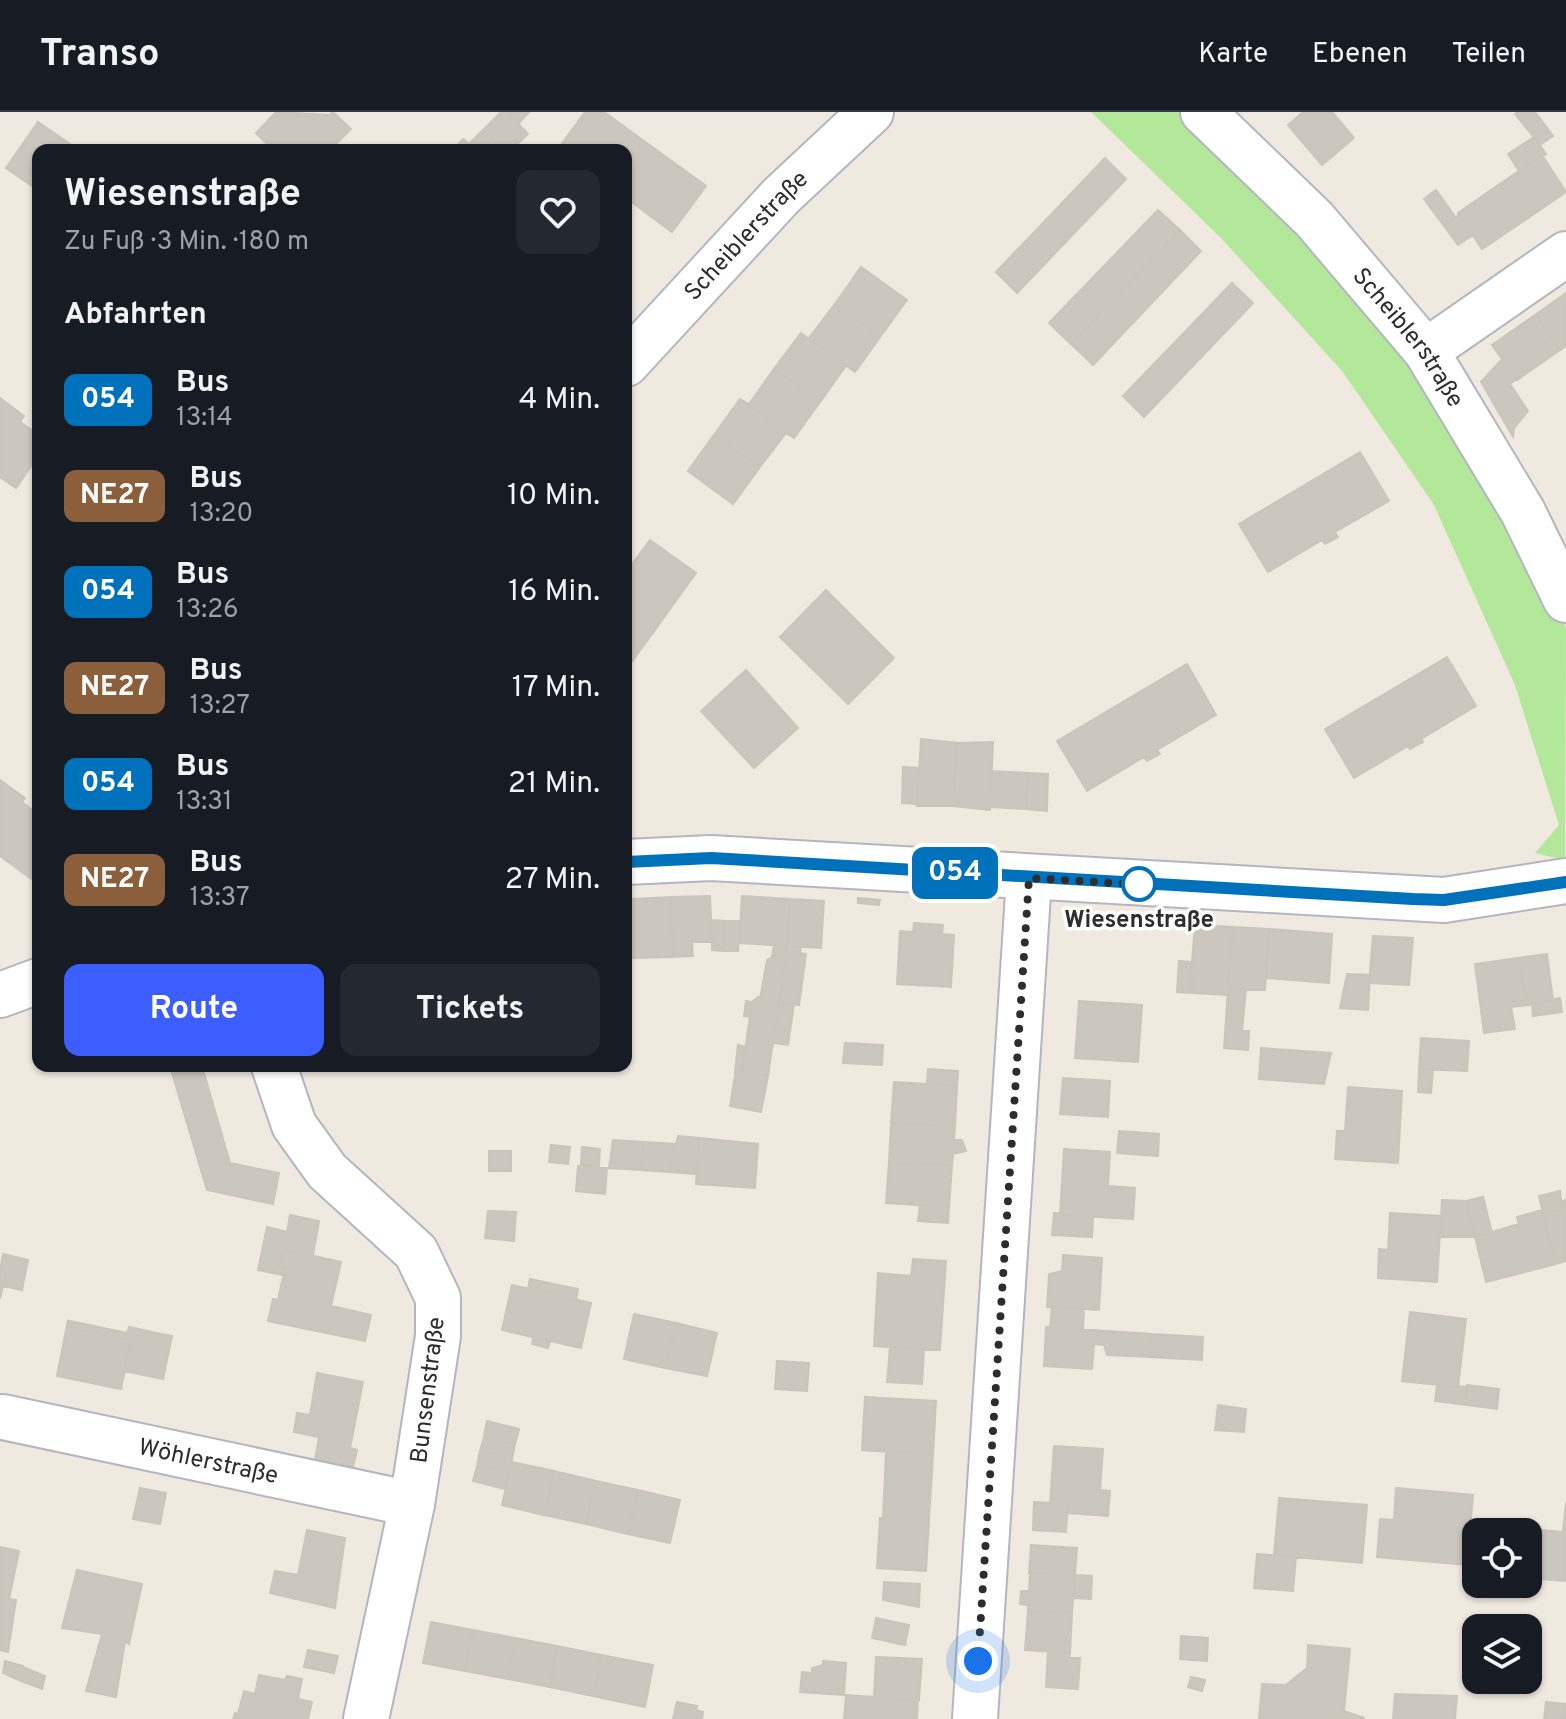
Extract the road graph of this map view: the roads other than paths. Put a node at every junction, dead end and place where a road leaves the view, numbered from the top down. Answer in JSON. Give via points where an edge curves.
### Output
{"nodes":[{"id":1,"x":871,"y":112,"type":"edge"},
{"id":2,"x":1203,"y":112,"type":"edge"},
{"id":3,"x":1566,"y":254,"type":"edge"},
{"id":4,"x":1426,"y":351,"type":"junction"},
{"id":5,"x":632,"y":357,"type":"edge"},
{"id":6,"x":1566,"y":600,"type":"edge"},
{"id":7,"x":632,"y":862,"type":"edge"},
{"id":8,"x":1029,"y":878,"type":"junction"},
{"id":9,"x":1566,"y":881,"type":"edge"},
{"id":10,"x":32,"y":983,"type":"edge"},
{"id":11,"x":0,"y":995,"type":"edge"},
{"id":12,"x":276,"y":1072,"type":"edge"},
{"id":13,"x":3,"y":1417,"type":"dead end"},
{"id":14,"x":412,"y":1504,"type":"junction"},
{"id":15,"x":366,"y":1719,"type":"edge"},
{"id":16,"x":975,"y":1719,"type":"edge"}],
"edges":[{"from":1,"to":5,"type":"street","name":"Scheiblerstraße","via":[[781,196]]},
{"from":2,"to":4,"type":"street","name":"Scheiblerstraße","via":[[1314,219]]},
{"from":3,"to":4,"type":"street"},
{"from":4,"to":6,"type":"street","name":"Scheiblerstraße","via":[[1523,512]]},
{"from":7,"to":8,"type":"street","via":[[711,858]]},
{"from":8,"to":9,"type":"street","via":[[1444,900]]},
{"from":8,"to":16,"type":"street"},
{"from":10,"to":11,"type":"street"},
{"from":12,"to":14,"type":"street","name":"Bunsenstraße","via":[[294,1125],[327,1171],[416,1252],[438,1298],[438,1336]]},
{"from":13,"to":14,"type":"street","name":"Wöhlerstraße"},
{"from":14,"to":15,"type":"street","name":"Bunsenstraße"}]}
